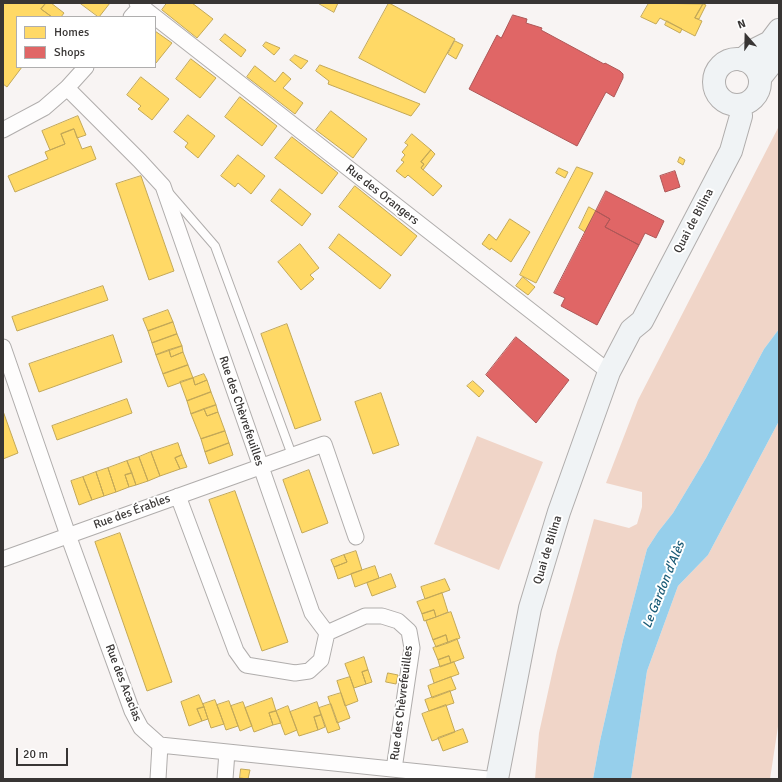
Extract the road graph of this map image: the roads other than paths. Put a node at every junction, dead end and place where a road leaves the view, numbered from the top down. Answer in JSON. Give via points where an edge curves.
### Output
{"nodes":[{"id":1,"x":138,"y":7,"type":"edge"},
{"id":2,"x":153,"y":16,"type":"edge"},
{"id":3,"x":156,"y":18,"type":"edge"},
{"id":4,"x":779,"y":30,"type":"edge"},
{"id":5,"x":779,"y":54,"type":"edge"},
{"id":6,"x":742,"y":60,"type":"junction"},
{"id":7,"x":85,"y":68,"type":"edge"},
{"id":8,"x":760,"y":78,"type":"junction"},
{"id":9,"x":67,"y":88,"type":"junction"},
{"id":10,"x":733,"y":103,"type":"junction"},
{"id":11,"x":3,"y":130,"type":"edge"},
{"id":12,"x":162,"y":186,"type":"junction"},
{"id":13,"x":3,"y":347,"type":"edge"},
{"id":14,"x":609,"y":372,"type":"junction"},
{"id":15,"x":292,"y":455,"type":"junction"},
{"id":16,"x":261,"y":466,"type":"junction"},
{"id":17,"x":178,"y":496,"type":"junction"},
{"id":18,"x":68,"y":535,"type":"junction"},
{"id":19,"x":356,"y":537,"type":"dead end"},
{"id":20,"x":3,"y":559,"type":"edge"},
{"id":21,"x":327,"y":633,"type":"junction"},
{"id":22,"x":160,"y":745,"type":"junction"},
{"id":23,"x":227,"y":752,"type":"junction"},
{"id":24,"x":394,"y":769,"type":"junction"},
{"id":25,"x":158,"y":779,"type":"edge"},
{"id":26,"x":225,"y":779,"type":"edge"},
{"id":27,"x":488,"y":779,"type":"edge"},
{"id":28,"x":498,"y":779,"type":"edge"}],
"edges":[{"from":1,"to":2,"type":"street","name":"Rue des Orangers"},
{"from":3,"to":14,"type":"street","name":"Rue des Orangers"},
{"from":4,"to":6,"type":"main road","via":[[770,42],[752,51]]},
{"from":5,"to":8,"type":"main road"},
{"from":6,"to":8,"type":"main road","via":[[753,66]]},
{"from":6,"to":10,"type":"main road","via":[[723,63],[714,76],[714,84],[720,97]]},
{"from":7,"to":9,"type":"street"},
{"from":8,"to":10,"type":"main road","via":[[757,92],[749,101]]},
{"from":9,"to":11,"type":"street","via":[[44,108]]},
{"from":9,"to":12,"type":"street","name":"Rue des Chèvrefeuilles"},
{"from":10,"to":14,"type":"main road","name":"Quai de Bilina","via":[[714,160],[629,315],[631,330]]},
{"from":12,"to":15,"type":"lane","name":"Rue des Chèvrefeuilles","via":[[215,246]]},
{"from":12,"to":16,"type":"street","name":"Rue des Chèvrefeuilles"},
{"from":13,"to":18,"type":"street","name":"Rue des Acacias"},
{"from":14,"to":28,"type":"main road","name":"Quai de Bilina","via":[[559,512],[530,608]]},
{"from":15,"to":16,"type":"street","name":"Rue des Érables"},
{"from":15,"to":19,"type":"street","name":"Rue des Érables","via":[[324,444]]},
{"from":16,"to":17,"type":"street","name":"Rue des Érables"},
{"from":16,"to":21,"type":"street","name":"Rue des Chèvrefeuilles","via":[[312,613]]},
{"from":17,"to":18,"type":"street","name":"Rue des Érables"},
{"from":17,"to":21,"type":"street","via":[[236,651],[246,665],[295,674],[309,671],[321,660]]},
{"from":18,"to":20,"type":"street","name":"Rue des Érables"},
{"from":18,"to":22,"type":"street","name":"Rue des Acacias","via":[[132,711],[141,728]]},
{"from":21,"to":24,"type":"street","name":"Rue des Chèvrefeuilles","via":[[364,616],[382,616],[398,621],[409,631],[412,648]]},
{"from":22,"to":23,"type":"street"},
{"from":22,"to":25,"type":"street"},
{"from":23,"to":24,"type":"street"},
{"from":23,"to":26,"type":"street"},
{"from":24,"to":27,"type":"street"}]}
